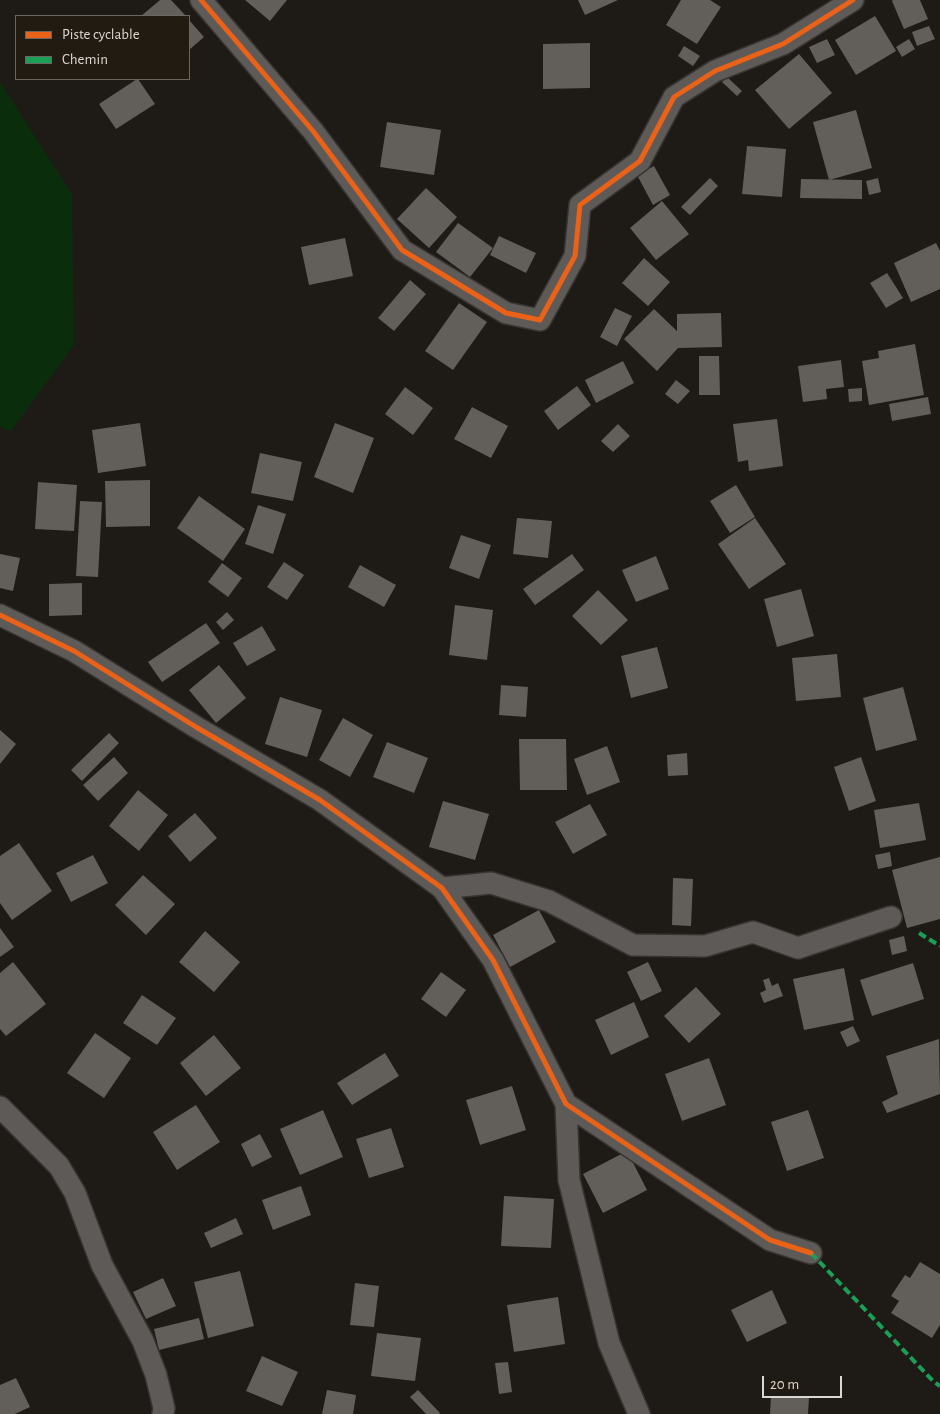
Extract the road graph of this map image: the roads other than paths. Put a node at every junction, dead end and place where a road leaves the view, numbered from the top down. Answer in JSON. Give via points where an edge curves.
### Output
{"nodes":[{"id":1,"x":201,"y":0,"type":"edge"},
{"id":2,"x":853,"y":0,"type":"edge"},
{"id":3,"x":0,"y":615,"type":"edge"},
{"id":4,"x":442,"y":888,"type":"junction"},
{"id":5,"x":891,"y":917,"type":"dead end"},
{"id":6,"x":566,"y":1104,"type":"junction"},
{"id":7,"x":0,"y":1107,"type":"edge"},
{"id":8,"x":811,"y":1254,"type":"dead end"},
{"id":9,"x":166,"y":1412,"type":"edge"},
{"id":10,"x":639,"y":1414,"type":"edge"}],
"edges":[{"from":1,"to":2,"type":"street","via":[[313,131],[402,250],[506,313],[540,320],[575,256],[580,205],[640,161],[674,97],[715,71],[783,44]]},
{"from":3,"to":4,"type":"street","via":[[74,651],[320,800]]},
{"from":4,"to":5,"type":"street","via":[[491,883],[549,901],[634,945],[705,946],[753,932],[798,948]]},
{"from":4,"to":6,"type":"street","via":[[493,960]]},
{"from":6,"to":8,"type":"street","via":[[770,1240]]},
{"from":6,"to":10,"type":"street","via":[[569,1180],[609,1343]]},
{"from":7,"to":9,"type":"street","via":[[59,1166],[75,1193],[102,1265],[144,1341]]}]}
